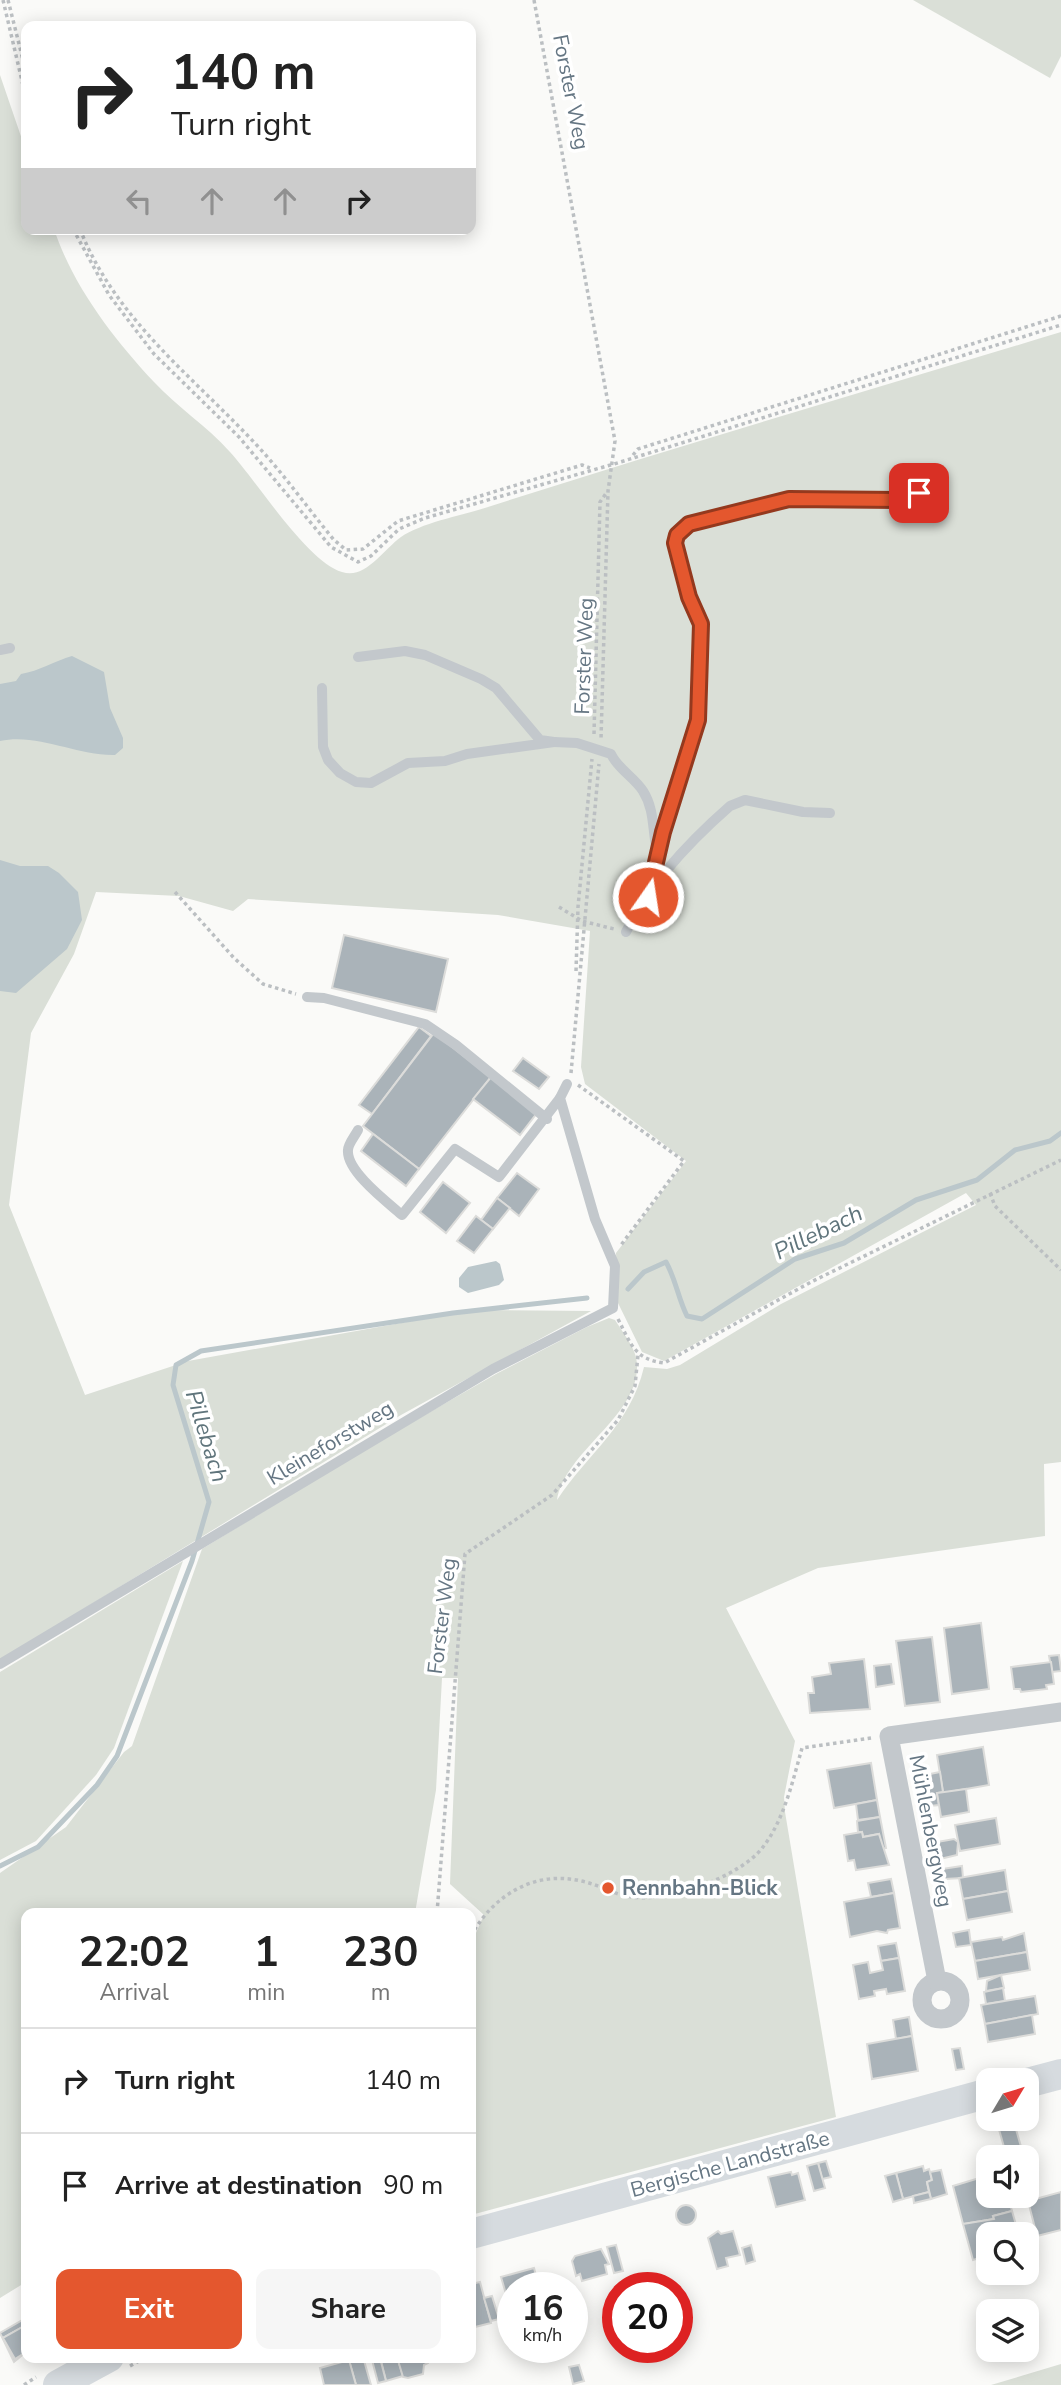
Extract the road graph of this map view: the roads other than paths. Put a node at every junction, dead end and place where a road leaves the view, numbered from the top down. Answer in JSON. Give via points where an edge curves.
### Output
{"nodes":[{"id":1,"x":939,"y":487,"type":"dead end"},
{"id":2,"x":358,"y":657,"type":"dead end"},
{"id":3,"x":322,"y":688,"type":"dead end"},
{"id":4,"x":554,"y":742,"type":"junction"},
{"id":5,"x":830,"y":813,"type":"dead end"},
{"id":6,"x":658,"y":855,"type":"junction"},
{"id":7,"x":648,"y":897,"type":"junction"},
{"id":8,"x":626,"y":932,"type":"road end"},
{"id":9,"x":307,"y":997,"type":"road end"},
{"id":10,"x":569,"y":1082,"type":"road end"},
{"id":11,"x":560,"y":1098,"type":"junction"},
{"id":12,"x":547,"y":1119,"type":"junction"},
{"id":13,"x":358,"y":1130,"type":"dead end"},
{"id":14,"x":0,"y":1664,"type":"edge"},
{"id":15,"x":1061,"y":1712,"type":"edge"},
{"id":16,"x":937,"y":1981,"type":"dead end"},
{"id":17,"x":1061,"y":2074,"type":"edge"},
{"id":18,"x":1040,"y":2079,"type":"edge"},
{"id":19,"x":976,"y":2097,"type":"edge"},
{"id":20,"x":476,"y":2233,"type":"edge"},
{"id":21,"x":98,"y":2363,"type":"edge"},
{"id":22,"x":58,"y":2385,"type":"edge"}],
"edges":[{"from":1,"to":6,"type":"lane","via":[[900,500],[789,499],[689,524],[677,535],[679,563],[701,624],[698,720]]},
{"from":2,"to":4,"type":"lane","via":[[405,651],[464,671],[496,688],[540,740]]},
{"from":3,"to":4,"type":"lane","via":[[323,747],[340,773],[356,782],[371,783],[408,763]]},
{"from":4,"to":6,"type":"lane","via":[[577,743],[611,754],[652,808]]},
{"from":5,"to":7,"type":"lane","via":[[745,800],[730,806],[660,877]]},
{"from":6,"to":7,"type":"lane"},
{"from":7,"to":8,"type":"lane"},
{"from":9,"to":12,"type":"lane","via":[[425,1024]]},
{"from":10,"to":11,"type":"lane"},
{"from":11,"to":12,"type":"lane"},
{"from":11,"to":14,"type":"lane","name":"Kleineforstweg","via":[[595,1219],[615,1266],[613,1308],[492,1369]]},
{"from":12,"to":13,"type":"lane","via":[[499,1177],[456,1149],[402,1215],[349,1160],[348,1148]]},
{"from":15,"to":16,"type":"street","name":"Mühlenbergweg","via":[[889,1736]]},
{"from":17,"to":18,"type":"main road"},
{"from":19,"to":20,"type":"main road","name":"Bergische Landstraße"},
{"from":21,"to":22,"type":"main road"}]}
